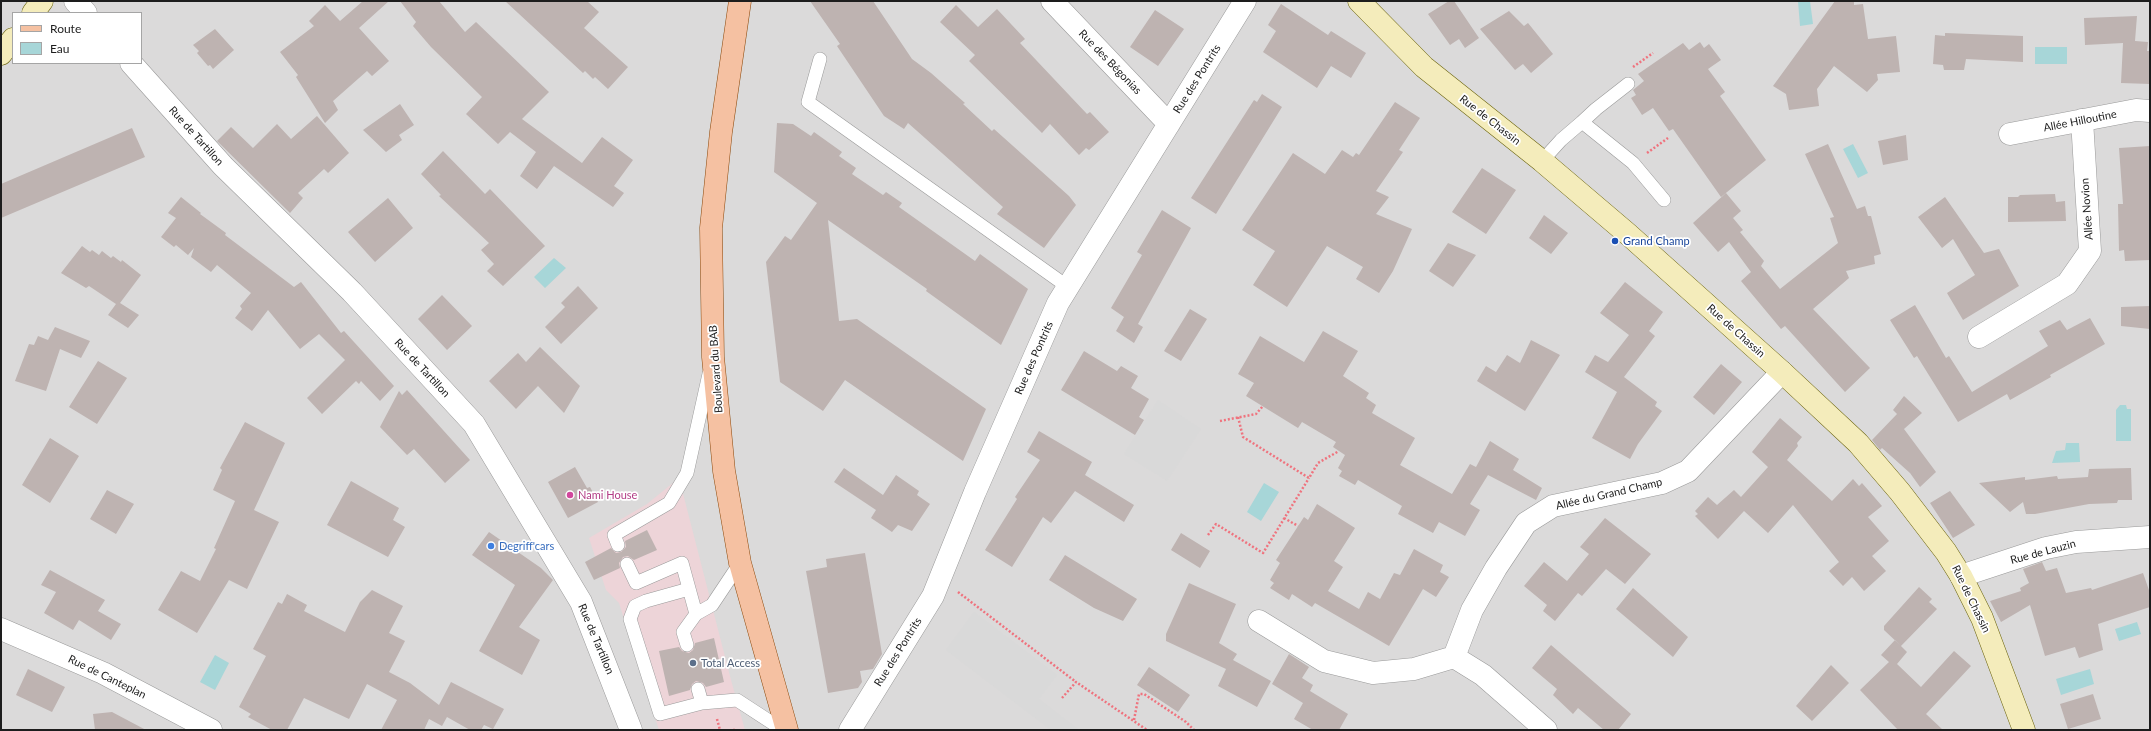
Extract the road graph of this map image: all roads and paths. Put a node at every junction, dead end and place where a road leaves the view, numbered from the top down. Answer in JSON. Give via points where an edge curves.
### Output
{"nodes":[{"id":1,"x":42,"y":1,"type":"edge"},
{"id":2,"x":75,"y":1,"type":"edge"},
{"id":3,"x":740,"y":1,"type":"edge"},
{"id":4,"x":1052,"y":1,"type":"edge"},
{"id":5,"x":1245,"y":1,"type":"edge"},
{"id":6,"x":1359,"y":1,"type":"edge"},
{"id":7,"x":34,"y":12,"type":"edge"},
{"id":8,"x":85,"y":12,"type":"edge"},
{"id":9,"x":12,"y":40,"type":"edge"},
{"id":10,"x":1,"y":54,"type":"edge"},
{"id":11,"x":820,"y":59,"type":"dead end"},
{"id":12,"x":132,"y":64,"type":"edge"},
{"id":13,"x":1628,"y":84,"type":"dead end"},
{"id":14,"x":2150,"y":111,"type":"edge"},
{"id":15,"x":2082,"y":120,"type":"junction"},
{"id":16,"x":1582,"y":122,"type":"junction"},
{"id":17,"x":1169,"y":124,"type":"junction"},
{"id":18,"x":2010,"y":134,"type":"dead end"},
{"id":19,"x":1668,"y":138,"type":"dead end"},
{"id":20,"x":1542,"y":161,"type":"junction"},
{"id":21,"x":1633,"y":163,"type":"junction"},
{"id":22,"x":1664,"y":200,"type":"dead end"},
{"id":23,"x":1068,"y":287,"type":"junction"},
{"id":24,"x":1979,"y":337,"type":"dead end"},
{"id":25,"x":713,"y":357,"type":"junction"},
{"id":26,"x":1782,"y":372,"type":"junction"},
{"id":27,"x":1263,"y":406,"type":"dead end"},
{"id":28,"x":1238,"y":417,"type":"junction"},
{"id":29,"x":1220,"y":421,"type":"dead end"},
{"id":30,"x":1339,"y":451,"type":"dead end"},
{"id":31,"x":1309,"y":478,"type":"junction"},
{"id":32,"x":1284,"y":518,"type":"junction"},
{"id":33,"x":1298,"y":526,"type":"dead end"},
{"id":34,"x":1208,"y":535,"type":"dead end"},
{"id":35,"x":2150,"y":536,"type":"edge"},
{"id":36,"x":618,"y":545,"type":"dead end"},
{"id":37,"x":740,"y":563,"type":"junction"},
{"id":38,"x":627,"y":564,"type":"dead end"},
{"id":39,"x":1961,"y":576,"type":"junction"},
{"id":40,"x":940,"y":579,"type":"junction"},
{"id":41,"x":689,"y":589,"type":"junction"},
{"id":42,"x":696,"y":614,"type":"junction"},
{"id":43,"x":1259,"y":621,"type":"dead end"},
{"id":44,"x":1,"y":629,"type":"edge"},
{"id":45,"x":687,"y":645,"type":"dead end"},
{"id":46,"x":1454,"y":658,"type":"junction"},
{"id":47,"x":1076,"y":682,"type":"junction"},
{"id":48,"x":698,"y":689,"type":"dead end"},
{"id":49,"x":1062,"y":698,"type":"dead end"},
{"id":50,"x":702,"y":703,"type":"junction"},
{"id":51,"x":1134,"y":720,"type":"junction"},
{"id":52,"x":1142,"y":726,"type":"junction"},
{"id":53,"x":211,"y":730,"type":"edge"},
{"id":54,"x":631,"y":730,"type":"edge"},
{"id":55,"x":733,"y":730,"type":"edge"},
{"id":56,"x":737,"y":730,"type":"edge"},
{"id":57,"x":783,"y":730,"type":"edge"},
{"id":58,"x":787,"y":730,"type":"edge"},
{"id":59,"x":850,"y":730,"type":"edge"},
{"id":60,"x":1139,"y":730,"type":"edge"},
{"id":61,"x":1148,"y":730,"type":"edge"},
{"id":62,"x":1194,"y":730,"type":"edge"},
{"id":63,"x":1546,"y":730,"type":"edge"},
{"id":64,"x":2024,"y":730,"type":"edge"}],
"edges":[{"from":1,"to":7,"type":"main road"},
{"from":2,"to":8,"type":"street"},
{"from":3,"to":25,"type":"main road","name":"Boulevard du BAB","via":[[721,132],[711,228]]},
{"from":4,"to":17,"type":"street","name":"Rue des Bégonias"},
{"from":5,"to":17,"type":"street","name":"Rue des Pontrits"},
{"from":6,"to":20,"type":"main road","name":"Rue de Chassin","via":[[1424,67]]},
{"from":9,"to":10,"type":"main road"},
{"from":11,"to":23,"type":"lane","via":[[808,102]]},
{"from":12,"to":54,"type":"street","name":"Rue de Tartillon","via":[[223,166],[352,292],[474,424],[581,602]]},
{"from":13,"to":16,"type":"lane"},
{"from":14,"to":15,"type":"street","name":"Allée Hilloutine","via":[[2136,110]]},
{"from":15,"to":18,"type":"street","name":"Allée Hilloutine"},
{"from":15,"to":24,"type":"street","name":"Allée Novion","via":[[2090,251],[2067,284]]},
{"from":16,"to":20,"type":"lane"},
{"from":16,"to":21,"type":"lane"},
{"from":17,"to":23,"type":"street","name":"Rue des Pontrits"},
{"from":19,"to":21,"type":"path"},
{"from":20,"to":26,"type":"main road","name":"Rue de Chassin"},
{"from":21,"to":22,"type":"lane"},
{"from":23,"to":40,"type":"street","name":"Rue des Pontrits","via":[[1042,339]]},
{"from":25,"to":36,"type":"lane","via":[[687,473],[669,502],[614,535]]},
{"from":25,"to":37,"type":"main road","name":"Boulevard du BAB","via":[[724,471]]},
{"from":26,"to":39,"type":"main road","name":"Rue de Chassin","via":[[1858,443],[1900,492]]},
{"from":26,"to":46,"type":"street","name":"Allée du Grand Champ","via":[[1688,471],[1662,483],[1553,506],[1526,523],[1472,610]]},
{"from":27,"to":28,"type":"path","via":[[1256,414]]},
{"from":28,"to":29,"type":"path"},
{"from":28,"to":31,"type":"path","via":[[1242,437]]},
{"from":30,"to":31,"type":"path","via":[[1318,464]]},
{"from":31,"to":32,"type":"path"},
{"from":32,"to":33,"type":"path"},
{"from":32,"to":34,"type":"path","via":[[1263,553],[1216,524]]},
{"from":35,"to":39,"type":"street","name":"Rue de Lauzin","via":[[2076,542],[2046,548]]},
{"from":37,"to":42,"type":"lane","via":[[712,605]]},
{"from":37,"to":58,"type":"main road","name":"Boulevard du BAB"},
{"from":38,"to":41,"type":"lane","via":[[636,584],[682,564]]},
{"from":39,"to":64,"type":"main road","name":"Rue de Chassin","via":[[1982,618]]},
{"from":40,"to":47,"type":"path"},
{"from":40,"to":59,"type":"street","name":"Rue des Pontrits","via":[[933,596]]},
{"from":41,"to":42,"type":"lane"},
{"from":41,"to":50,"type":"lane","via":[[635,606],[630,620],[660,714]]},
{"from":42,"to":45,"type":"lane","via":[[683,632]]},
{"from":43,"to":46,"type":"street","via":[[1324,661],[1373,672],[1414,669]]},
{"from":44,"to":53,"type":"street","name":"Rue de Canteplan","via":[[103,673]]},
{"from":46,"to":63,"type":"street","via":[[1482,675]]},
{"from":47,"to":49,"type":"path"},
{"from":47,"to":51,"type":"path"},
{"from":48,"to":50,"type":"lane"},
{"from":50,"to":57,"type":"lane","via":[[737,700]]},
{"from":51,"to":52,"type":"path"},
{"from":51,"to":62,"type":"path","via":[[1139,694],[1144,694]]},
{"from":52,"to":60,"type":"path"},
{"from":52,"to":61,"type":"path"},
{"from":55,"to":56,"type":"path"}]}
